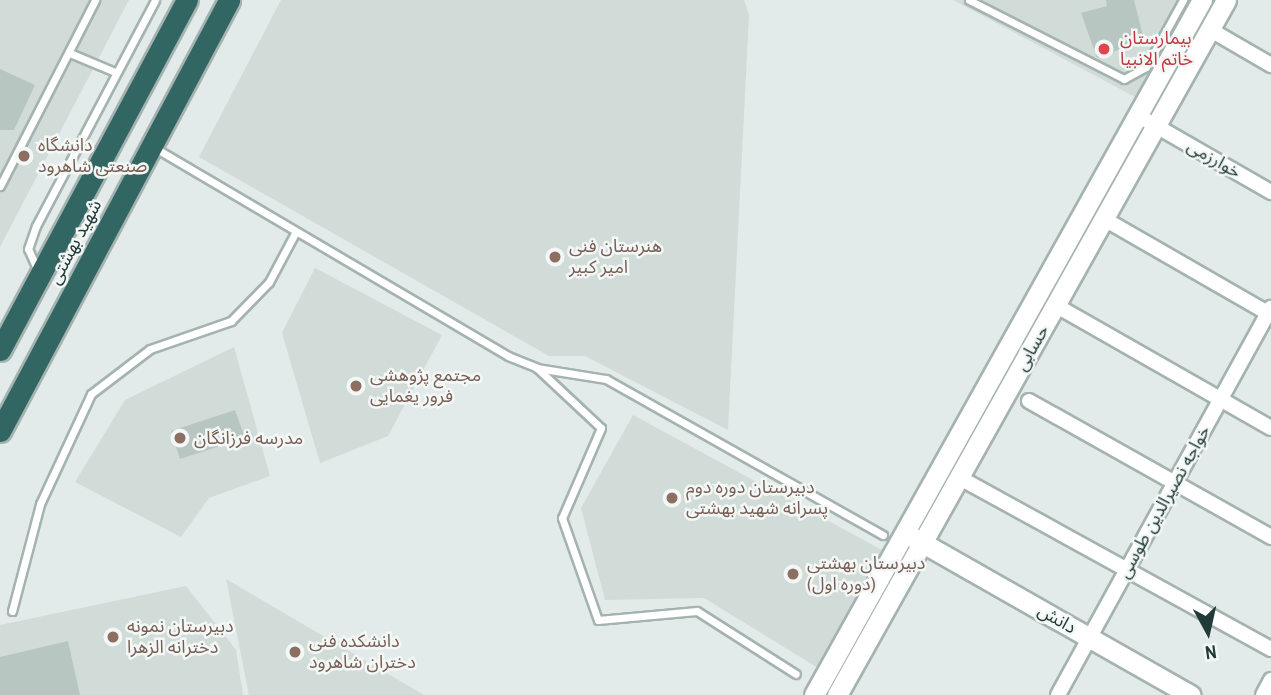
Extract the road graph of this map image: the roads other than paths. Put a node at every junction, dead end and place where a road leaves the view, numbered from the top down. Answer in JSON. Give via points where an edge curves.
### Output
{"nodes":[{"id":1,"x":95,"y":0,"type":"edge"},
{"id":2,"x":155,"y":0,"type":"edge"},
{"id":3,"x":187,"y":0,"type":"edge"},
{"id":4,"x":229,"y":0,"type":"edge"},
{"id":5,"x":969,"y":0,"type":"edge"},
{"id":6,"x":1183,"y":0,"type":"edge"},
{"id":7,"x":1202,"y":0,"type":"edge"},
{"id":8,"x":1226,"y":0,"type":"edge"},
{"id":9,"x":1209,"y":29,"type":"junction"},
{"id":10,"x":72,"y":54,"type":"junction"},
{"id":11,"x":1271,"y":65,"type":"edge"},
{"id":12,"x":115,"y":72,"type":"junction"},
{"id":13,"x":1137,"y":115,"type":"junction"},
{"id":14,"x":1156,"y":127,"type":"junction"},
{"id":15,"x":152,"y":146,"type":"junction"},
{"id":16,"x":0,"y":186,"type":"edge"},
{"id":17,"x":1271,"y":192,"type":"edge"},
{"id":18,"x":1106,"y":220,"type":"junction"},
{"id":19,"x":295,"y":233,"type":"junction"},
{"id":20,"x":40,"y":276,"type":"junction"},
{"id":21,"x":1057,"y":306,"type":"junction"},
{"id":22,"x":1270,"y":312,"type":"edge"},
{"id":23,"x":0,"y":349,"type":"edge"},
{"id":24,"x":537,"y":368,"type":"junction"},
{"id":25,"x":1221,"y":399,"type":"junction"},
{"id":26,"x":1029,"y":401,"type":"dead end"},
{"id":27,"x":0,"y":424,"type":"edge"},
{"id":28,"x":1271,"y":428,"type":"edge"},
{"id":29,"x":0,"y":431,"type":"edge"},
{"id":30,"x":960,"y":478,"type":"junction"},
{"id":31,"x":1174,"y":483,"type":"junction"},
{"id":32,"x":883,"y":535,"type":"dead end"},
{"id":33,"x":1271,"y":537,"type":"edge"},
{"id":34,"x":916,"y":539,"type":"junction"},
{"id":35,"x":1126,"y":570,"type":"junction"},
{"id":36,"x":12,"y":611,"type":"dead end"},
{"id":37,"x":1089,"y":638,"type":"junction"},
{"id":38,"x":1271,"y":649,"type":"edge"},
{"id":39,"x":796,"y":674,"type":"dead end"},
{"id":40,"x":1271,"y":680,"type":"edge"},
{"id":41,"x":814,"y":695,"type":"edge"},
{"id":42,"x":837,"y":695,"type":"edge"},
{"id":43,"x":1058,"y":695,"type":"edge"},
{"id":44,"x":1190,"y":695,"type":"edge"},
{"id":45,"x":1263,"y":695,"type":"edge"}],
"edges":[{"from":1,"to":10,"type":"lane"},
{"from":2,"to":12,"type":"lane"},
{"from":3,"to":20,"type":"highway","name":"شهید بهشتی"},
{"from":4,"to":15,"type":"highway","name":"شهید بهشتی"},
{"from":5,"to":6,"type":"lane","via":[[1124,79],[1146,67]]},
{"from":7,"to":13,"type":"main road","name":"حسابی"},
{"from":8,"to":9,"type":"main road","name":"حسابی"},
{"from":9,"to":11,"type":"street"},
{"from":9,"to":14,"type":"main road","name":"حسابی"},
{"from":10,"to":12,"type":"lane"},
{"from":10,"to":16,"type":"lane"},
{"from":12,"to":20,"type":"lane","via":[[36,226],[28,249]]},
{"from":13,"to":14,"type":"street","name":"خوارزمی"},
{"from":13,"to":34,"type":"main road","name":"حسابی"},
{"from":14,"to":17,"type":"street","name":"خوارزمی"},
{"from":14,"to":18,"type":"main road","name":"حسابی"},
{"from":15,"to":19,"type":"lane"},
{"from":15,"to":29,"type":"highway","name":"شهید بهشتی"},
{"from":18,"to":21,"type":"main road","name":"حسابی"},
{"from":18,"to":22,"type":"street"},
{"from":19,"to":24,"type":"lane"},
{"from":19,"to":36,"type":"lane","via":[[269,282],[231,321],[150,349],[91,394],[40,505]]},
{"from":20,"to":23,"type":"highway","name":"شهید بهشتی"},
{"from":21,"to":25,"type":"street"},
{"from":21,"to":30,"type":"main road","name":"حسابی"},
{"from":22,"to":25,"type":"street","name":"خواجه نصیرالدین طوسی"},
{"from":24,"to":32,"type":"lane","via":[[606,379]]},
{"from":24,"to":39,"type":"lane","via":[[601,428],[562,518],[598,620],[697,611]]},
{"from":25,"to":28,"type":"street"},
{"from":25,"to":31,"type":"street","name":"خواجه نصیرالدین طوسی"},
{"from":26,"to":31,"type":"street"},
{"from":27,"to":29,"type":"highway"},
{"from":30,"to":34,"type":"main road","name":"حسابی"},
{"from":30,"to":35,"type":"street"},
{"from":31,"to":33,"type":"street"},
{"from":31,"to":35,"type":"street","name":"خواجه نصیرالدین طوسی"},
{"from":34,"to":37,"type":"main road","name":"دانش"},
{"from":34,"to":41,"type":"main road","name":"حسابی"},
{"from":34,"to":42,"type":"main road","name":"حسابی"},
{"from":35,"to":37,"type":"street","name":"خواجه نصیرالدین طوسی"},
{"from":35,"to":38,"type":"street"},
{"from":37,"to":43,"type":"street","name":"خواجه نصیرالدین طوسی"},
{"from":37,"to":44,"type":"main road","name":"دانش"},
{"from":40,"to":45,"type":"street"}]}
